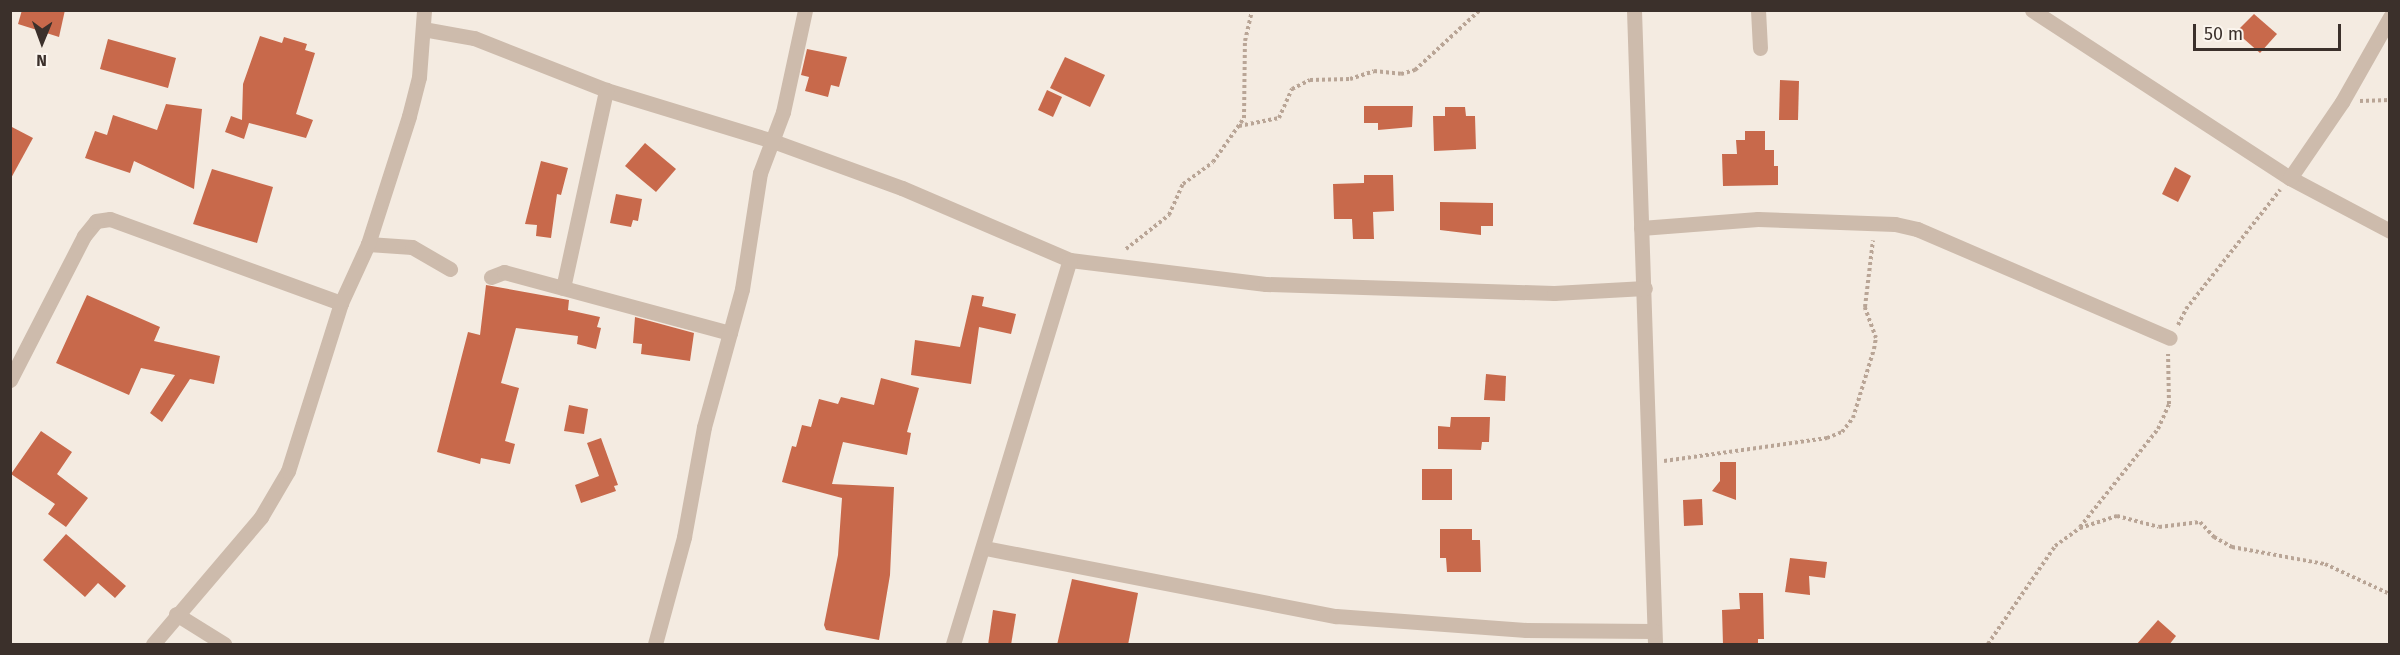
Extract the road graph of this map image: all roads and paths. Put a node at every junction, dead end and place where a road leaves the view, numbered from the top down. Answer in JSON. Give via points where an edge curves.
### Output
{"nodes":[{"id":1,"x":805,"y":10,"type":"edge"},
{"id":2,"x":1252,"y":10,"type":"edge"},
{"id":3,"x":1480,"y":10,"type":"edge"},
{"id":4,"x":1634,"y":10,"type":"edge"},
{"id":5,"x":1758,"y":10,"type":"edge"},
{"id":6,"x":2032,"y":10,"type":"edge"},
{"id":7,"x":423,"y":11,"type":"edge"},
{"id":8,"x":2390,"y":17,"type":"edge"},
{"id":9,"x":423,"y":29,"type":"junction"},
{"id":10,"x":1760,"y":48,"type":"dead end"},
{"id":11,"x":606,"y":90,"type":"junction"},
{"id":12,"x":2390,"y":100,"type":"edge"},
{"id":13,"x":2342,"y":102,"type":"junction"},
{"id":14,"x":1238,"y":127,"type":"junction"},
{"id":15,"x":770,"y":140,"type":"junction"},
{"id":16,"x":2290,"y":178,"type":"junction"},
{"id":17,"x":1875,"y":222,"type":"junction"},
{"id":18,"x":1641,"y":228,"type":"junction"},
{"id":19,"x":2390,"y":231,"type":"edge"},
{"id":20,"x":368,"y":244,"type":"junction"},
{"id":21,"x":1070,"y":260,"type":"junction"},
{"id":22,"x":1099,"y":263,"type":"junction"},
{"id":23,"x":450,"y":269,"type":"dead end"},
{"id":24,"x":491,"y":277,"type":"dead end"},
{"id":25,"x":563,"y":288,"type":"junction"},
{"id":26,"x":1645,"y":288,"type":"junction"},
{"id":27,"x":340,"y":303,"type":"junction"},
{"id":28,"x":730,"y":333,"type":"junction"},
{"id":29,"x":2170,"y":338,"type":"dead end"},
{"id":30,"x":10,"y":380,"type":"edge"},
{"id":31,"x":1651,"y":463,"type":"junction"},
{"id":32,"x":985,"y":548,"type":"junction"},
{"id":33,"x":2390,"y":594,"type":"edge"},
{"id":34,"x":176,"y":614,"type":"junction"},
{"id":35,"x":1654,"y":638,"type":"edge"},
{"id":36,"x":153,"y":645,"type":"edge"},
{"id":37,"x":224,"y":645,"type":"edge"},
{"id":38,"x":655,"y":645,"type":"edge"},
{"id":39,"x":953,"y":645,"type":"edge"},
{"id":40,"x":1988,"y":645,"type":"edge"}],
"edges":[{"from":1,"to":15,"type":"street","via":[[796,61]]},
{"from":2,"to":14,"type":"path","via":[[1245,41],[1246,112]]},
{"from":3,"to":14,"type":"path","via":[[1409,73],[1374,71],[1350,79],[1310,81],[1292,89],[1280,118]]},
{"from":4,"to":18,"type":"street"},
{"from":5,"to":10,"type":"street"},
{"from":6,"to":16,"type":"street"},
{"from":7,"to":9,"type":"street"},
{"from":8,"to":13,"type":"street"},
{"from":9,"to":11,"type":"street","via":[[474,38]]},
{"from":9,"to":20,"type":"street","via":[[419,77],[410,116]]},
{"from":11,"to":15,"type":"street"},
{"from":11,"to":25,"type":"street"},
{"from":12,"to":13,"type":"path"},
{"from":13,"to":16,"type":"street"},
{"from":14,"to":22,"type":"path","via":[[1210,165],[1183,184],[1164,220],[1136,243]]},
{"from":15,"to":21,"type":"street","via":[[902,188]]},
{"from":15,"to":28,"type":"street","via":[[760,173],[742,289]]},
{"from":16,"to":19,"type":"street"},
{"from":17,"to":18,"type":"street","via":[[1758,219]]},
{"from":17,"to":29,"type":"street","via":[[1917,229]]},
{"from":17,"to":31,"type":"path","via":[[1865,307],[1876,338],[1853,418],[1842,432],[1827,438]]},
{"from":18,"to":26,"type":"street"},
{"from":20,"to":23,"type":"street","via":[[412,247]]},
{"from":20,"to":27,"type":"street"},
{"from":21,"to":22,"type":"street"},
{"from":21,"to":32,"type":"street"},
{"from":22,"to":26,"type":"street","via":[[1266,284],[1554,292]]},
{"from":24,"to":25,"type":"street","via":[[504,272]]},
{"from":25,"to":28,"type":"street"},
{"from":26,"to":31,"type":"street"},
{"from":27,"to":30,"type":"street","via":[[110,219],[96,221],[84,236]]},
{"from":27,"to":34,"type":"street","via":[[288,471],[261,517]]},
{"from":28,"to":38,"type":"street","via":[[704,427],[684,537]]},
{"from":31,"to":35,"type":"street"},
{"from":32,"to":35,"type":"street","via":[[1336,616]]},
{"from":32,"to":39,"type":"street"},
{"from":33,"to":40,"type":"path","via":[[2325,564],[2232,547],[2214,537],[2200,522],[2158,527],[2116,516],[2080,528],[2055,546]]},
{"from":34,"to":36,"type":"street"},
{"from":34,"to":37,"type":"street"}]}
